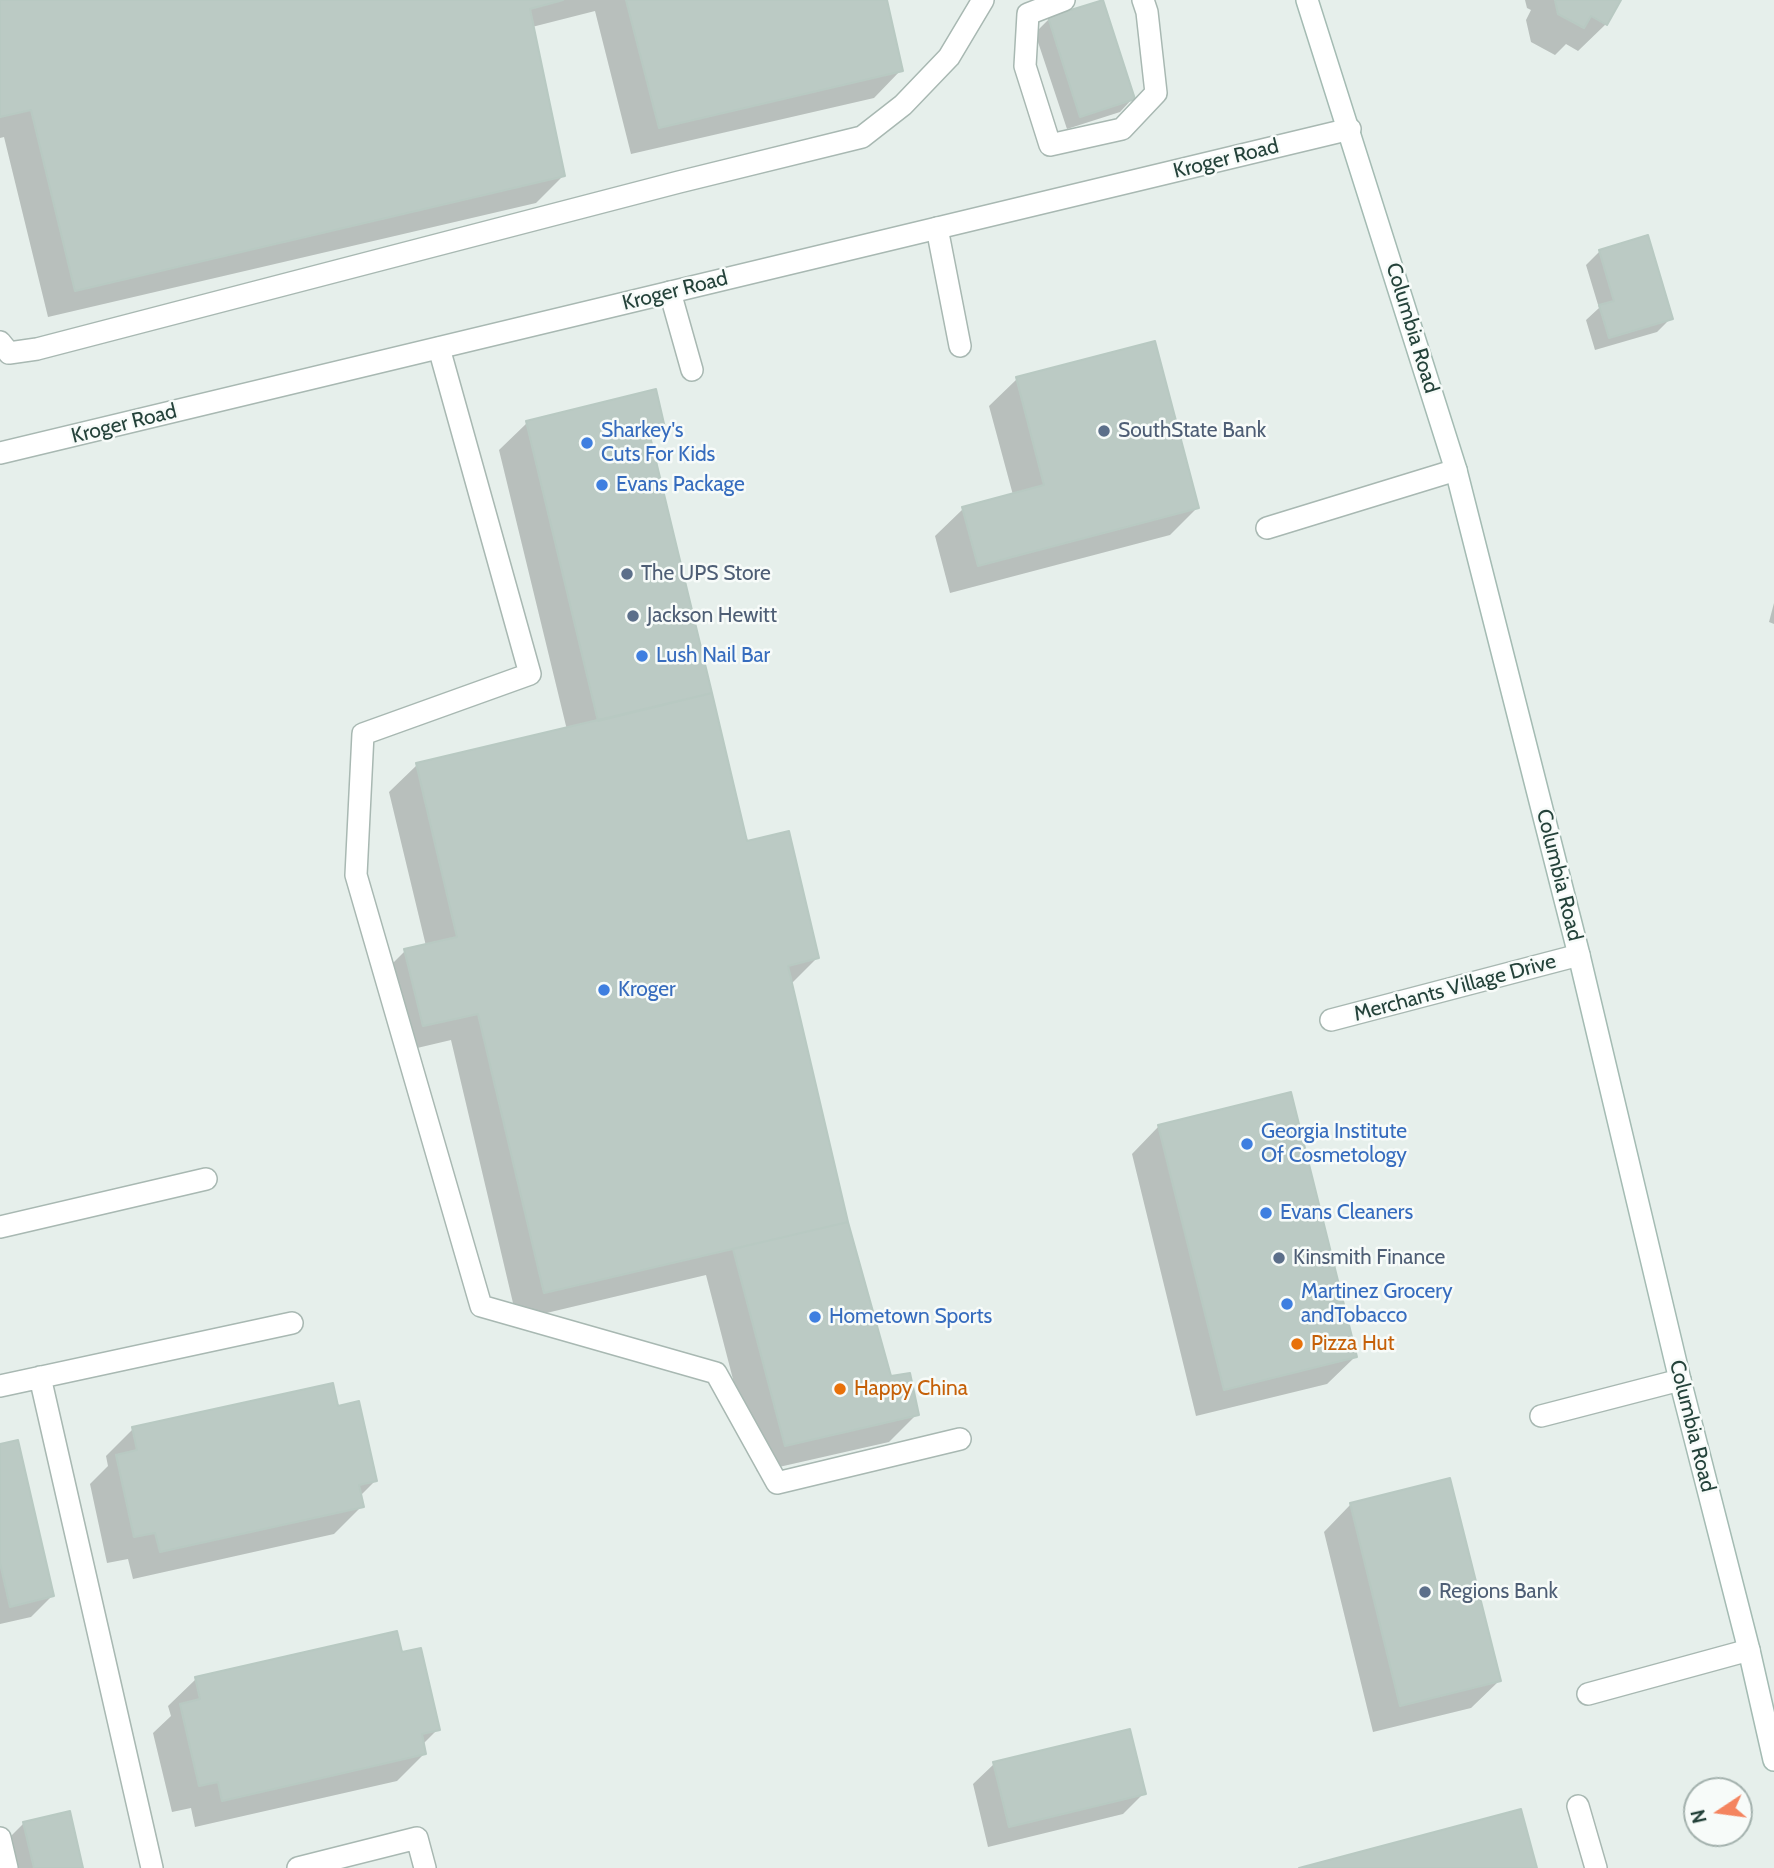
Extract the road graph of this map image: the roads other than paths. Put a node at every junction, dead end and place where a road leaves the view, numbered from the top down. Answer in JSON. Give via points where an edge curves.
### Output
{"nodes":[{"id":1,"x":983,"y":0,"type":"edge"},
{"id":2,"x":1064,"y":0,"type":"edge"},
{"id":3,"x":1143,"y":0,"type":"edge"},
{"id":4,"x":1307,"y":0,"type":"edge"},
{"id":5,"x":1350,"y":129,"type":"junction"},
{"id":6,"x":937,"y":228,"type":"junction"},
{"id":7,"x":670,"y":292,"type":"junction"},
{"id":8,"x":0,"y":342,"type":"edge"},
{"id":9,"x":960,"y":346,"type":"dead end"},
{"id":10,"x":439,"y":348,"type":"junction"},
{"id":11,"x":692,"y":370,"type":"dead end"},
{"id":12,"x":0,"y":453,"type":"edge"},
{"id":13,"x":1456,"y":470,"type":"junction"},
{"id":14,"x":1267,"y":528,"type":"dead end"},
{"id":15,"x":1579,"y":955,"type":"junction"},
{"id":16,"x":1331,"y":1020,"type":"dead end"},
{"id":17,"x":206,"y":1179,"type":"dead end"},
{"id":18,"x":0,"y":1227,"type":"edge"},
{"id":19,"x":292,"y":1323,"type":"dead end"},
{"id":20,"x":40,"y":1377,"type":"junction"},
{"id":21,"x":1680,"y":1380,"type":"junction"},
{"id":22,"x":0,"y":1386,"type":"edge"},
{"id":23,"x":1541,"y":1416,"type":"dead end"},
{"id":24,"x":960,"y":1439,"type":"dead end"},
{"id":25,"x":1749,"y":1650,"type":"junction"},
{"id":26,"x":1588,"y":1694,"type":"dead end"},
{"id":27,"x":1774,"y":1760,"type":"edge"},
{"id":28,"x":1578,"y":1806,"type":"dead end"},
{"id":29,"x":0,"y":1838,"type":"edge"},
{"id":30,"x":7,"y":1868,"type":"edge"},
{"id":31,"x":152,"y":1868,"type":"edge"},
{"id":32,"x":298,"y":1868,"type":"edge"},
{"id":33,"x":425,"y":1868,"type":"edge"},
{"id":34,"x":1595,"y":1868,"type":"edge"}],
"edges":[{"from":1,"to":8,"type":"main road","via":[[949,57],[903,105],[862,137],[37,349],[9,353]]},
{"from":2,"to":3,"type":"main road","via":[[1028,14],[1025,66],[1050,145],[1122,129],[1156,93]]},
{"from":4,"to":5,"type":"main road","name":"Columbia Road"},
{"from":5,"to":6,"type":"main road","name":"Kroger Road"},
{"from":5,"to":13,"type":"main road","name":"Columbia Road"},
{"from":6,"to":7,"type":"main road","name":"Kroger Road"},
{"from":6,"to":9,"type":"main road"},
{"from":7,"to":10,"type":"main road","name":"Kroger Road"},
{"from":7,"to":11,"type":"main road"},
{"from":10,"to":12,"type":"main road","name":"Kroger Road"},
{"from":10,"to":24,"type":"main road","via":[[530,674],[363,734],[356,875],[481,1306],[716,1373],[778,1483]]},
{"from":13,"to":14,"type":"main road"},
{"from":13,"to":15,"type":"main road","name":"Columbia Road"},
{"from":15,"to":16,"type":"main road","name":"Merchants Village Drive"},
{"from":15,"to":21,"type":"main road","name":"Columbia Road"},
{"from":17,"to":18,"type":"main road"},
{"from":19,"to":20,"type":"main road"},
{"from":20,"to":22,"type":"main road"},
{"from":20,"to":31,"type":"main road"},
{"from":21,"to":23,"type":"main road"},
{"from":21,"to":25,"type":"main road","name":"Columbia Road"},
{"from":25,"to":26,"type":"main road"},
{"from":25,"to":27,"type":"main road","name":"Columbia Road"},
{"from":28,"to":34,"type":"main road"},
{"from":29,"to":30,"type":"main road"},
{"from":32,"to":33,"type":"main road","via":[[417,1838]]}]}
